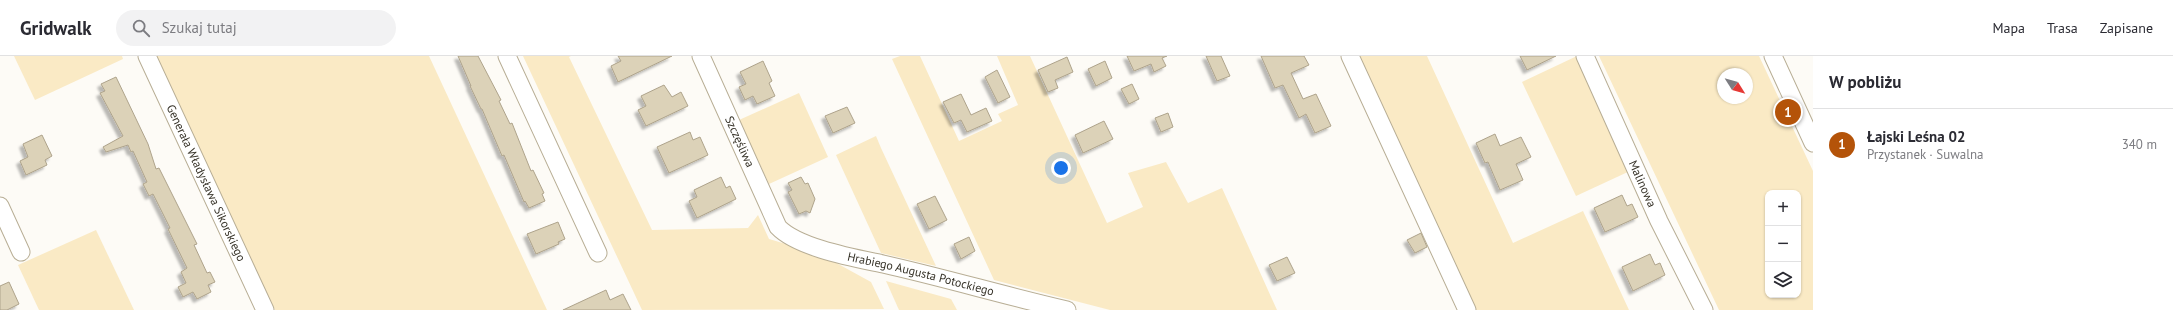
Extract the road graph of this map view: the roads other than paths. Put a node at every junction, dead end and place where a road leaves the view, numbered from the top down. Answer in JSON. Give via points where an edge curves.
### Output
{"nodes":[{"id":1,"x":147,"y":56,"type":"edge"},
{"id":2,"x":507,"y":56,"type":"edge"},
{"id":3,"x":701,"y":56,"type":"edge"},
{"id":4,"x":1350,"y":56,"type":"edge"},
{"id":5,"x":1585,"y":56,"type":"edge"},
{"id":6,"x":1773,"y":56,"type":"edge"},
{"id":7,"x":1813,"y":143,"type":"edge"},
{"id":8,"x":0,"y":206,"type":"edge"},
{"id":9,"x":778,"y":227,"type":"joint"},
{"id":10,"x":21,"y":252,"type":"dead end"},
{"id":11,"x":598,"y":253,"type":"dead end"},
{"id":12,"x":265,"y":310,"type":"edge"},
{"id":13,"x":1067,"y":310,"type":"edge"},
{"id":14,"x":1467,"y":310,"type":"edge"},
{"id":15,"x":1704,"y":310,"type":"edge"}],
"edges":[{"from":1,"to":12,"type":"street","name":"Generała Władysława Sikorskiego"},
{"from":2,"to":11,"type":"street"},
{"from":3,"to":9,"type":"street","name":"Szczęśliwa"},
{"from":4,"to":14,"type":"street"},
{"from":5,"to":15,"type":"street","name":"Malinowa","via":[[1659,221]]},
{"from":6,"to":7,"type":"street"},
{"from":8,"to":10,"type":"street"},
{"from":9,"to":13,"type":"street","name":"Hrabiego Augusta Potockiego","via":[[796,240],[848,255]]}]}
